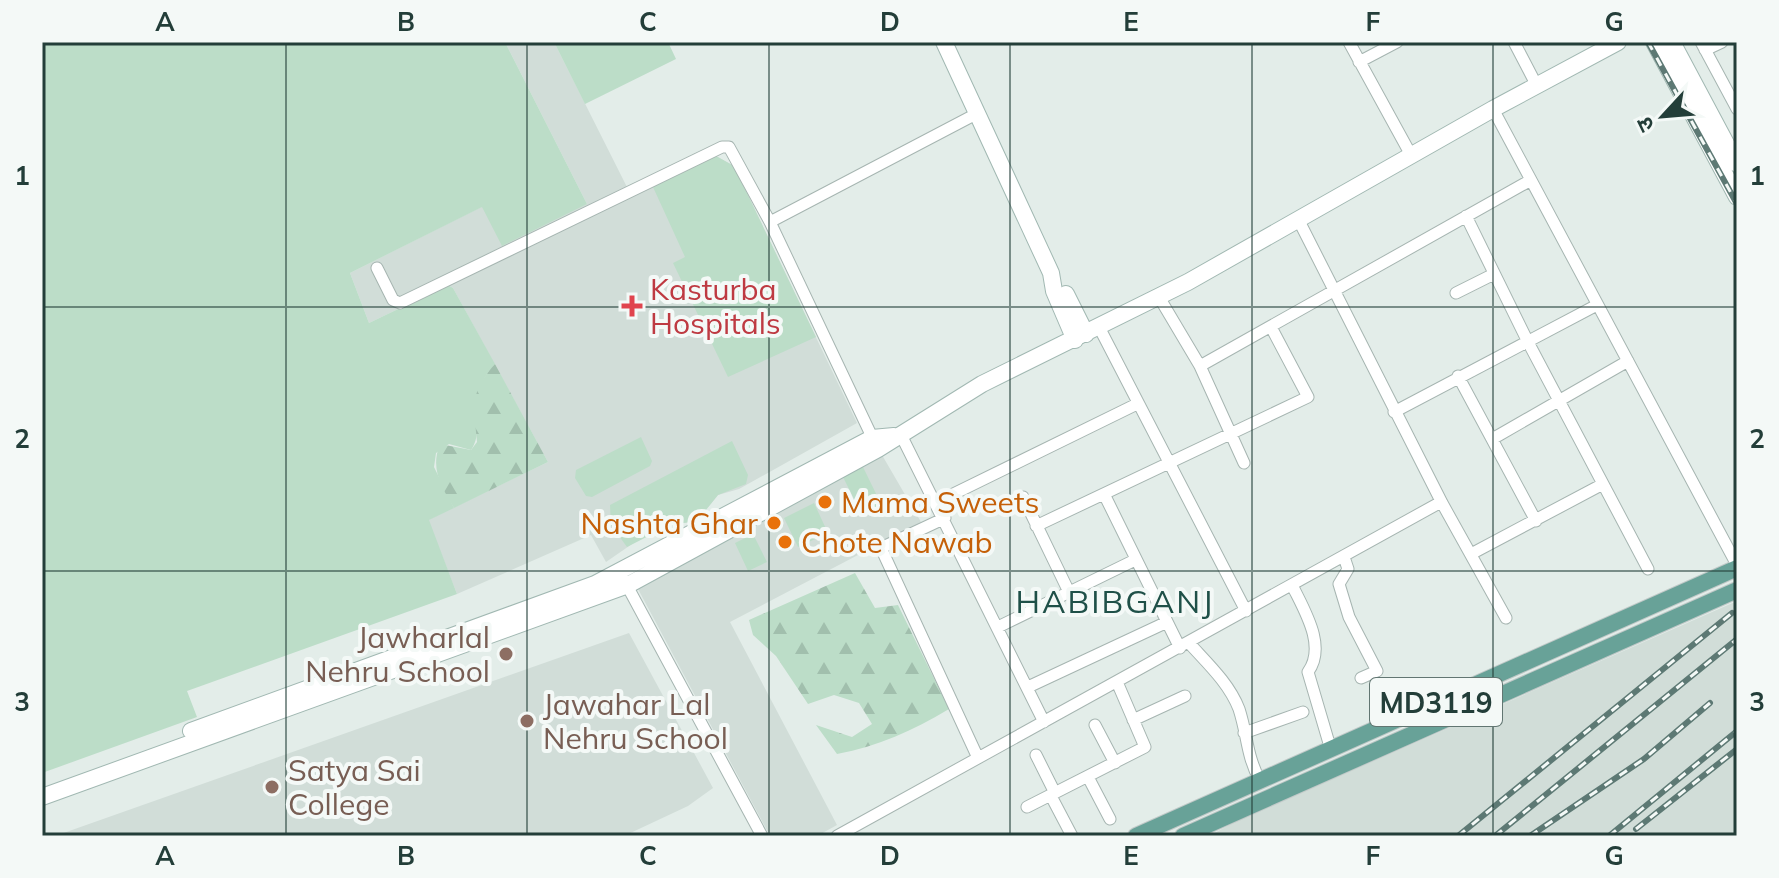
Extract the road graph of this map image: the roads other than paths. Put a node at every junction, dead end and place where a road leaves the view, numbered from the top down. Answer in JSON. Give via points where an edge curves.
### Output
{"nodes":[{"id":1,"x":944,"y":42,"type":"edge"},
{"id":2,"x":1349,"y":42,"type":"edge"},
{"id":3,"x":1397,"y":42,"type":"edge"},
{"id":4,"x":1514,"y":42,"type":"edge"},
{"id":5,"x":1618,"y":42,"type":"edge"},
{"id":6,"x":1654,"y":42,"type":"edge"},
{"id":7,"x":1672,"y":42,"type":"edge"},
{"id":8,"x":1722,"y":42,"type":"edge"},
{"id":9,"x":1703,"y":46,"type":"edge"},
{"id":10,"x":1359,"y":62,"type":"junction"},
{"id":11,"x":1537,"y":86,"type":"junction"},
{"id":12,"x":1493,"y":109,"type":"junction"},
{"id":13,"x":1737,"y":109,"type":"edge"},
{"id":14,"x":978,"y":113,"type":"junction"},
{"id":15,"x":1411,"y":155,"type":"junction"},
{"id":16,"x":1737,"y":164,"type":"edge"},
{"id":17,"x":1531,"y":180,"type":"junction"},
{"id":18,"x":1737,"y":197,"type":"edge"},
{"id":19,"x":1466,"y":216,"type":"junction"},
{"id":20,"x":1298,"y":219,"type":"junction"},
{"id":21,"x":770,"y":222,"type":"junction"},
{"id":22,"x":377,"y":268,"type":"dead end"},
{"id":23,"x":1494,"y":274,"type":"junction"},
{"id":24,"x":1332,"y":288,"type":"junction"},
{"id":25,"x":1456,"y":293,"type":"dead end"},
{"id":26,"x":1159,"y":297,"type":"junction"},
{"id":27,"x":1597,"y":305,"type":"junction"},
{"id":28,"x":1271,"y":327,"type":"junction"},
{"id":29,"x":1087,"y":333,"type":"junction"},
{"id":30,"x":1528,"y":342,"type":"junction"},
{"id":31,"x":1628,"y":361,"type":"junction"},
{"id":32,"x":1200,"y":366,"type":"junction"},
{"id":33,"x":1458,"y":376,"type":"junction"},
{"id":34,"x":1558,"y":401,"type":"junction"},
{"id":35,"x":1137,"y":404,"type":"junction"},
{"id":36,"x":1391,"y":406,"type":"junction"},
{"id":37,"x":1231,"y":433,"type":"junction"},
{"id":38,"x":898,"y":434,"type":"junction"},
{"id":39,"x":1494,"y":438,"type":"junction"},
{"id":40,"x":875,"y":443,"type":"junction"},
{"id":41,"x":1244,"y":463,"type":"dead end"},
{"id":42,"x":1168,"y":464,"type":"junction"},
{"id":43,"x":1603,"y":484,"type":"junction"},
{"id":44,"x":1104,"y":494,"type":"junction"},
{"id":45,"x":1023,"y":497,"type":"dead end"},
{"id":46,"x":937,"y":502,"type":"junction"},
{"id":47,"x":1441,"y":502,"type":"junction"},
{"id":48,"x":945,"y":518,"type":"junction"},
{"id":49,"x":1536,"y":521,"type":"junction"},
{"id":50,"x":1036,"y":526,"type":"junction"},
{"id":51,"x":1471,"y":554,"type":"junction"},
{"id":52,"x":1344,"y":557,"type":"junction"},
{"id":53,"x":1135,"y":560,"type":"junction"},
{"id":54,"x":1737,"y":567,"type":"edge"},
{"id":55,"x":1648,"y":569,"type":"dead end"},
{"id":56,"x":623,"y":578,"type":"junction"},
{"id":57,"x":1292,"y":585,"type":"junction"},
{"id":58,"x":1737,"y":590,"type":"edge"},
{"id":59,"x":1069,"y":592,"type":"junction"},
{"id":60,"x":1246,"y":611,"type":"junction"},
{"id":61,"x":1506,"y":618,"type":"dead end"},
{"id":62,"x":1165,"y":623,"type":"junction"},
{"id":63,"x":998,"y":627,"type":"junction"},
{"id":64,"x":1184,"y":645,"type":"junction"},
{"id":65,"x":1547,"y":653,"type":"junction"},
{"id":66,"x":1555,"y":671,"type":"junction"},
{"id":67,"x":1361,"y":678,"type":"dead end"},
{"id":68,"x":1117,"y":682,"type":"junction"},
{"id":69,"x":1028,"y":687,"type":"junction"},
{"id":70,"x":1185,"y":696,"type":"dead end"},
{"id":71,"x":1303,"y":712,"type":"dead end"},
{"id":72,"x":1133,"y":720,"type":"junction"},
{"id":73,"x":1044,"y":722,"type":"junction"},
{"id":74,"x":1095,"y":725,"type":"dead end"},
{"id":75,"x":1244,"y":733,"type":"junction"},
{"id":76,"x":1331,"y":750,"type":"junction"},
{"id":77,"x":1036,"y":755,"type":"dead end"},
{"id":78,"x":978,"y":758,"type":"junction"},
{"id":79,"x":1115,"y":763,"type":"junction"},
{"id":80,"x":98,"y":770,"type":"junction"},
{"id":81,"x":1088,"y":777,"type":"junction"},
{"id":82,"x":1260,"y":781,"type":"junction"},
{"id":83,"x":42,"y":785,"type":"edge"},
{"id":84,"x":1053,"y":794,"type":"junction"},
{"id":85,"x":42,"y":797,"type":"edge"},
{"id":86,"x":1027,"y":807,"type":"dead end"},
{"id":87,"x":1110,"y":819,"type":"dead end"},
{"id":88,"x":762,"y":836,"type":"edge"},
{"id":89,"x":837,"y":836,"type":"edge"},
{"id":90,"x":1072,"y":836,"type":"edge"},
{"id":91,"x":1136,"y":836,"type":"edge"},
{"id":92,"x":1183,"y":836,"type":"edge"}],
"edges":[{"from":1,"to":14,"type":"main road"},
{"from":2,"to":10,"type":"street"},
{"from":3,"to":10,"type":"street"},
{"from":4,"to":11,"type":"street"},
{"from":5,"to":11,"type":"main road"},
{"from":6,"to":18,"type":"main road"},
{"from":7,"to":16,"type":"main road"},
{"from":8,"to":9,"type":"street"},
{"from":9,"to":13,"type":"street"},
{"from":10,"to":15,"type":"street"},
{"from":11,"to":12,"type":"main road"},
{"from":12,"to":15,"type":"main road"},
{"from":12,"to":17,"type":"street"},
{"from":14,"to":21,"type":"street"},
{"from":14,"to":29,"type":"main road","via":[[1051,273]]},
{"from":15,"to":20,"type":"main road"},
{"from":17,"to":19,"type":"street"},
{"from":17,"to":27,"type":"street"},
{"from":19,"to":23,"type":"street"},
{"from":19,"to":24,"type":"street"},
{"from":20,"to":24,"type":"street"},
{"from":20,"to":26,"type":"main road"},
{"from":21,"to":22,"type":"street","via":[[734,151],[722,147],[400,303],[393,300]]},
{"from":21,"to":40,"type":"street"},
{"from":23,"to":25,"type":"street"},
{"from":23,"to":30,"type":"street"},
{"from":24,"to":28,"type":"street"},
{"from":24,"to":36,"type":"street"},
{"from":26,"to":29,"type":"main road"},
{"from":26,"to":32,"type":"street"},
{"from":27,"to":30,"type":"street"},
{"from":27,"to":31,"type":"street"},
{"from":28,"to":32,"type":"street"},
{"from":28,"to":37,"type":"street","via":[[1308,397]]},
{"from":29,"to":35,"type":"street"},
{"from":29,"to":38,"type":"main road","via":[[982,384]]},
{"from":30,"to":33,"type":"street"},
{"from":30,"to":34,"type":"street"},
{"from":31,"to":34,"type":"street"},
{"from":31,"to":54,"type":"street"},
{"from":32,"to":37,"type":"street"},
{"from":33,"to":36,"type":"street"},
{"from":33,"to":39,"type":"street"},
{"from":34,"to":39,"type":"street"},
{"from":34,"to":43,"type":"street"},
{"from":35,"to":42,"type":"street"},
{"from":35,"to":46,"type":"street"},
{"from":36,"to":47,"type":"street"},
{"from":37,"to":41,"type":"street"},
{"from":37,"to":42,"type":"street"},
{"from":38,"to":40,"type":"main road"},
{"from":38,"to":46,"type":"street"},
{"from":39,"to":49,"type":"street"},
{"from":40,"to":56,"type":"main road"},
{"from":42,"to":44,"type":"street"},
{"from":42,"to":60,"type":"street"},
{"from":43,"to":49,"type":"street"},
{"from":43,"to":55,"type":"street"},
{"from":44,"to":50,"type":"street"},
{"from":44,"to":53,"type":"street"},
{"from":45,"to":50,"type":"street"},
{"from":46,"to":48,"type":"street"},
{"from":47,"to":51,"type":"street"},
{"from":47,"to":52,"type":"street"},
{"from":48,"to":63,"type":"street"},
{"from":48,"to":78,"type":"street","via":[[881,548]]},
{"from":49,"to":51,"type":"street"},
{"from":50,"to":59,"type":"street"},
{"from":51,"to":61,"type":"street"},
{"from":52,"to":57,"type":"street"},
{"from":52,"to":67,"type":"street","via":[[1348,569],[1339,584],[1349,617],[1377,671]]},
{"from":53,"to":59,"type":"street"},
{"from":53,"to":62,"type":"street"},
{"from":54,"to":65,"type":"main road","number":"MD3119"},
{"from":56,"to":80,"type":"main road"},
{"from":56,"to":88,"type":"street"},
{"from":57,"to":60,"type":"street"},
{"from":57,"to":76,"type":"street","via":[[1315,645],[1315,663],[1308,672]]},
{"from":58,"to":66,"type":"main road","number":"MD3119"},
{"from":59,"to":63,"type":"street"},
{"from":60,"to":64,"type":"street"},
{"from":62,"to":64,"type":"street"},
{"from":62,"to":69,"type":"street"},
{"from":63,"to":69,"type":"street"},
{"from":64,"to":68,"type":"street"},
{"from":64,"to":75,"type":"street","via":[[1224,683]]},
{"from":65,"to":66,"type":"main road"},
{"from":65,"to":76,"type":"main road","number":"MD3119"},
{"from":66,"to":92,"type":"main road","number":"MD3119"},
{"from":68,"to":72,"type":"street"},
{"from":68,"to":73,"type":"street"},
{"from":69,"to":73,"type":"street"},
{"from":70,"to":72,"type":"street"},
{"from":71,"to":75,"type":"street"},
{"from":72,"to":79,"type":"street","via":[[1145,747]]},
{"from":73,"to":78,"type":"street"},
{"from":74,"to":79,"type":"street"},
{"from":75,"to":82,"type":"street","via":[[1246,754]]},
{"from":76,"to":82,"type":"main road","number":"MD3119"},
{"from":77,"to":84,"type":"street"},
{"from":78,"to":89,"type":"street"},
{"from":79,"to":81,"type":"street"},
{"from":80,"to":83,"type":"main road"},
{"from":80,"to":85,"type":"main road"},
{"from":81,"to":84,"type":"street"},
{"from":81,"to":87,"type":"street"},
{"from":82,"to":91,"type":"main road","number":"MD3119"},
{"from":84,"to":86,"type":"street"},
{"from":84,"to":90,"type":"street"}]}
